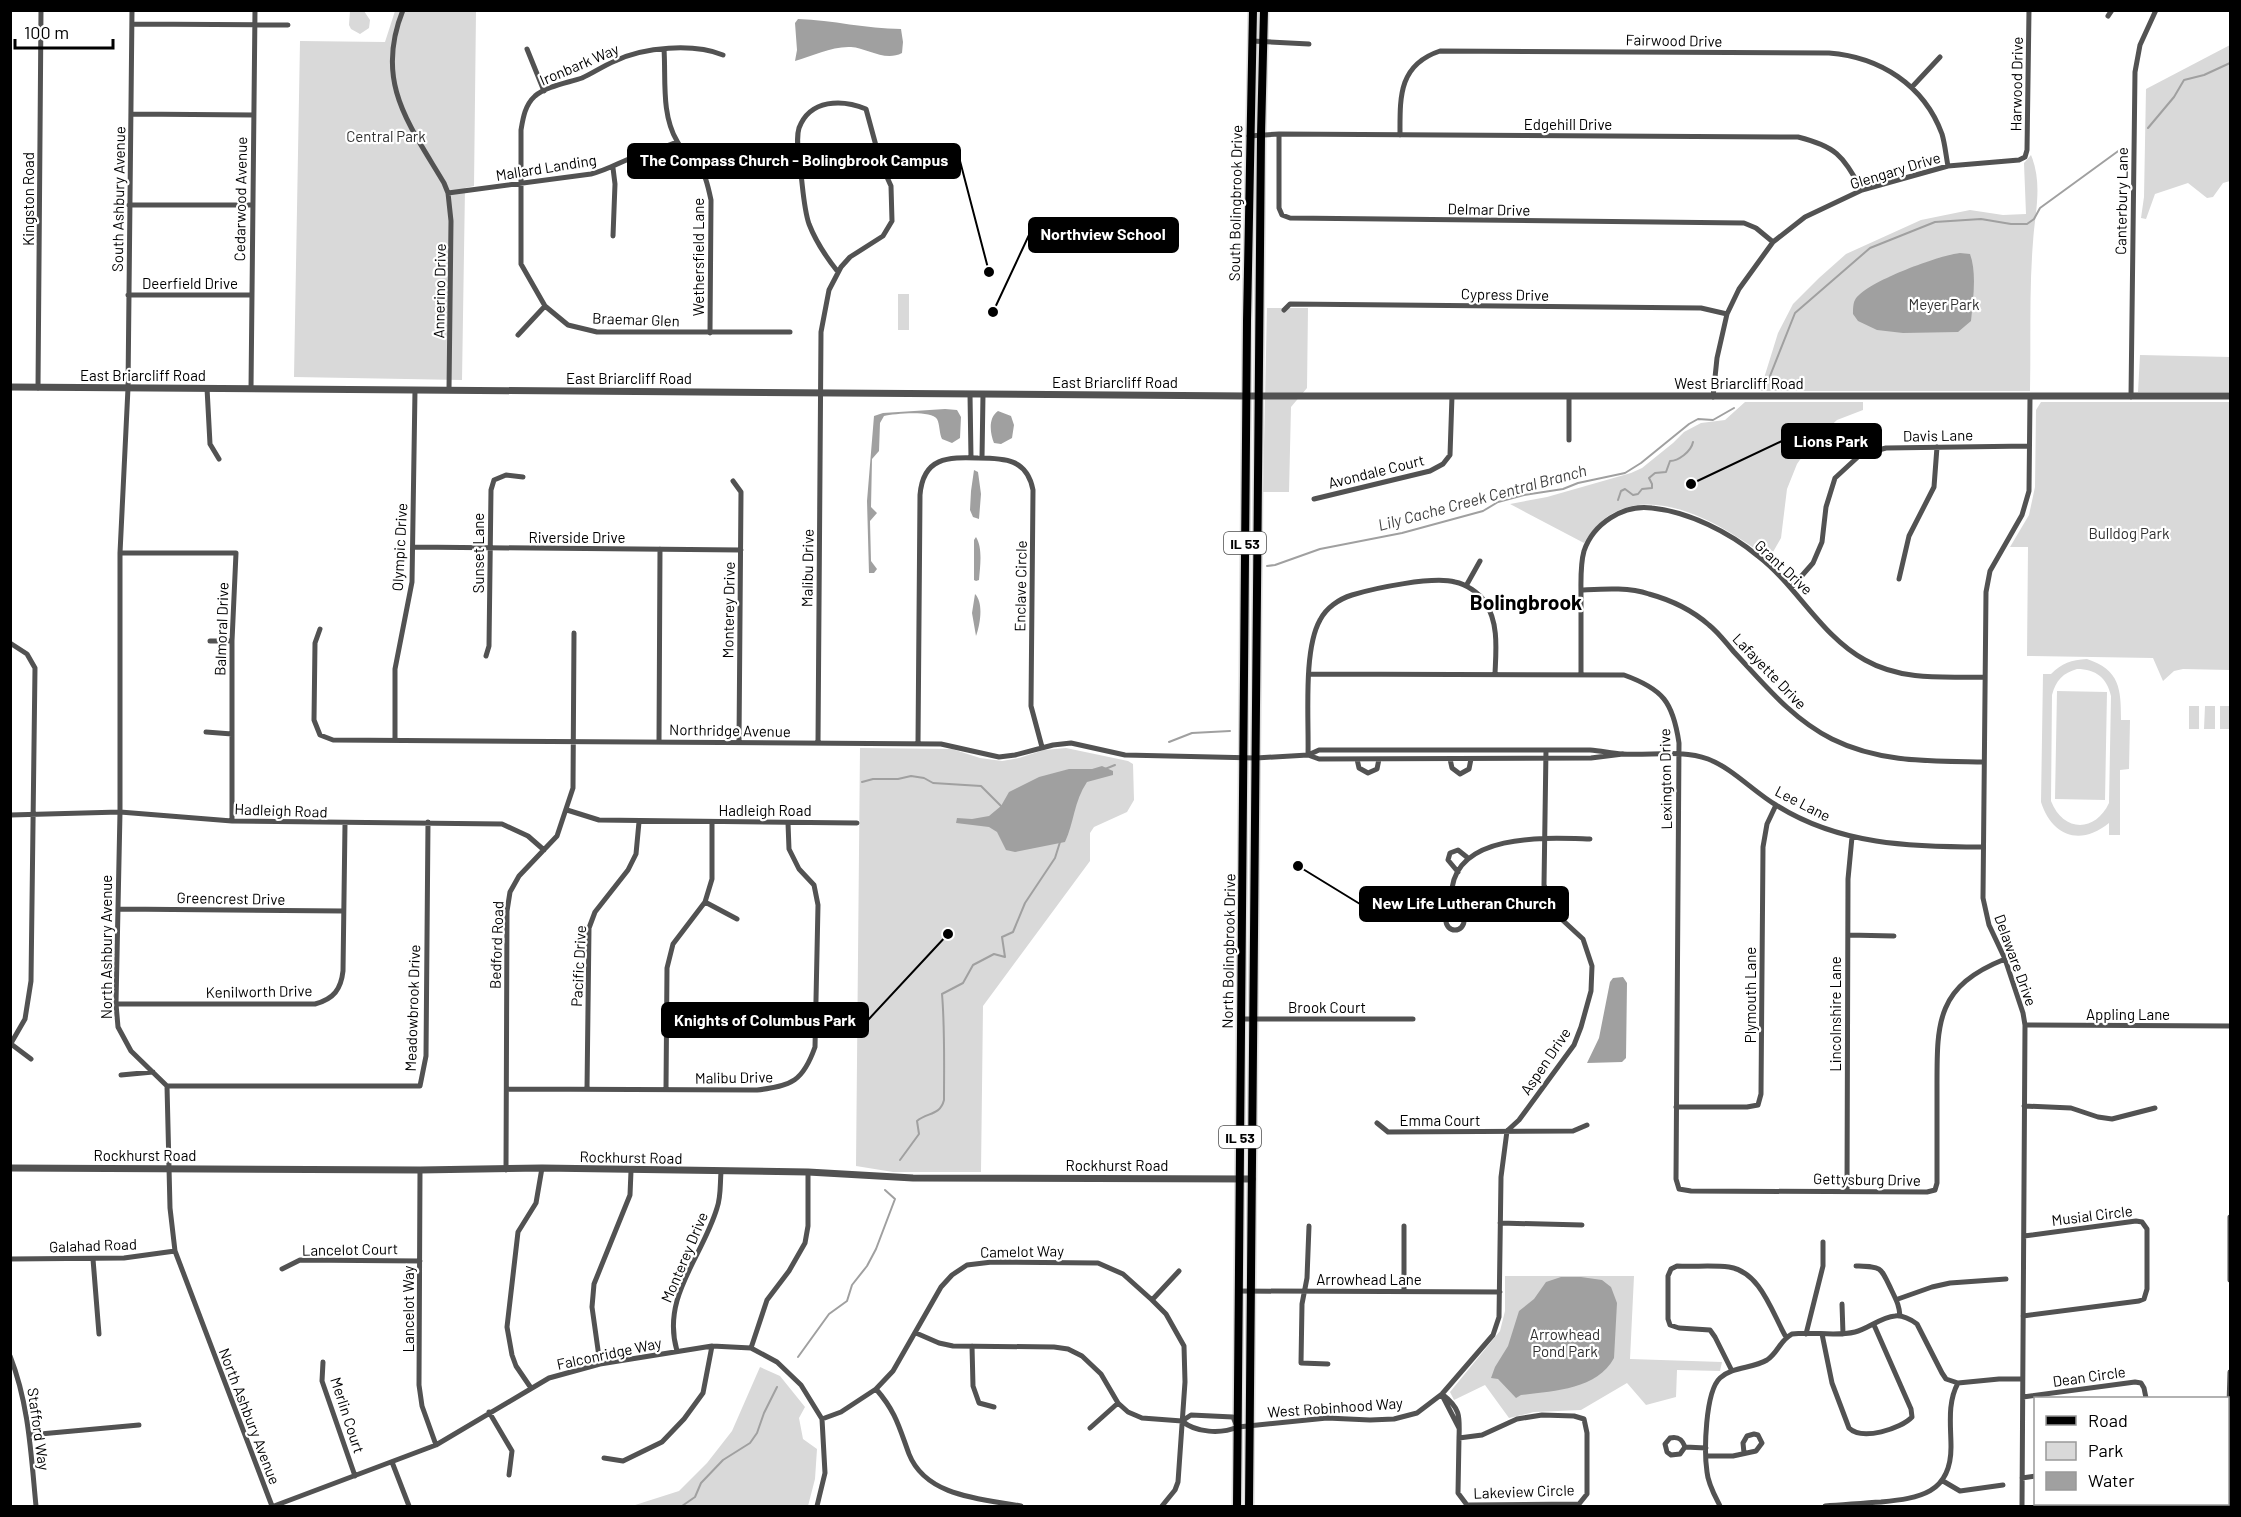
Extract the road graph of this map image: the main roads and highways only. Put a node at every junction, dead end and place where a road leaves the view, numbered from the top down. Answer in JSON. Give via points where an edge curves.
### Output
{"nodes":[{"id":1,"x":1253,"y":10,"type":"edge"},
{"id":2,"x":1264,"y":10,"type":"edge"},
{"id":3,"x":1247,"y":396,"type":"joint"},
{"id":4,"x":1259,"y":396,"type":"joint"},
{"id":5,"x":1237,"y":1506,"type":"edge"},
{"id":6,"x":1249,"y":1506,"type":"edge"}],
"edges":[{"from":1,"to":3,"type":"main road","name":"South Bolingbrook Drive","number":"IL 53"},
{"from":2,"to":4,"type":"main road","name":"South Bolingbrook Drive","number":"IL 53"},
{"from":3,"to":5,"type":"main road","name":"North Bolingbrook Drive","number":"IL 53"},
{"from":4,"to":6,"type":"main road","name":"North Bolingbrook Drive","number":"IL 53"}]}
